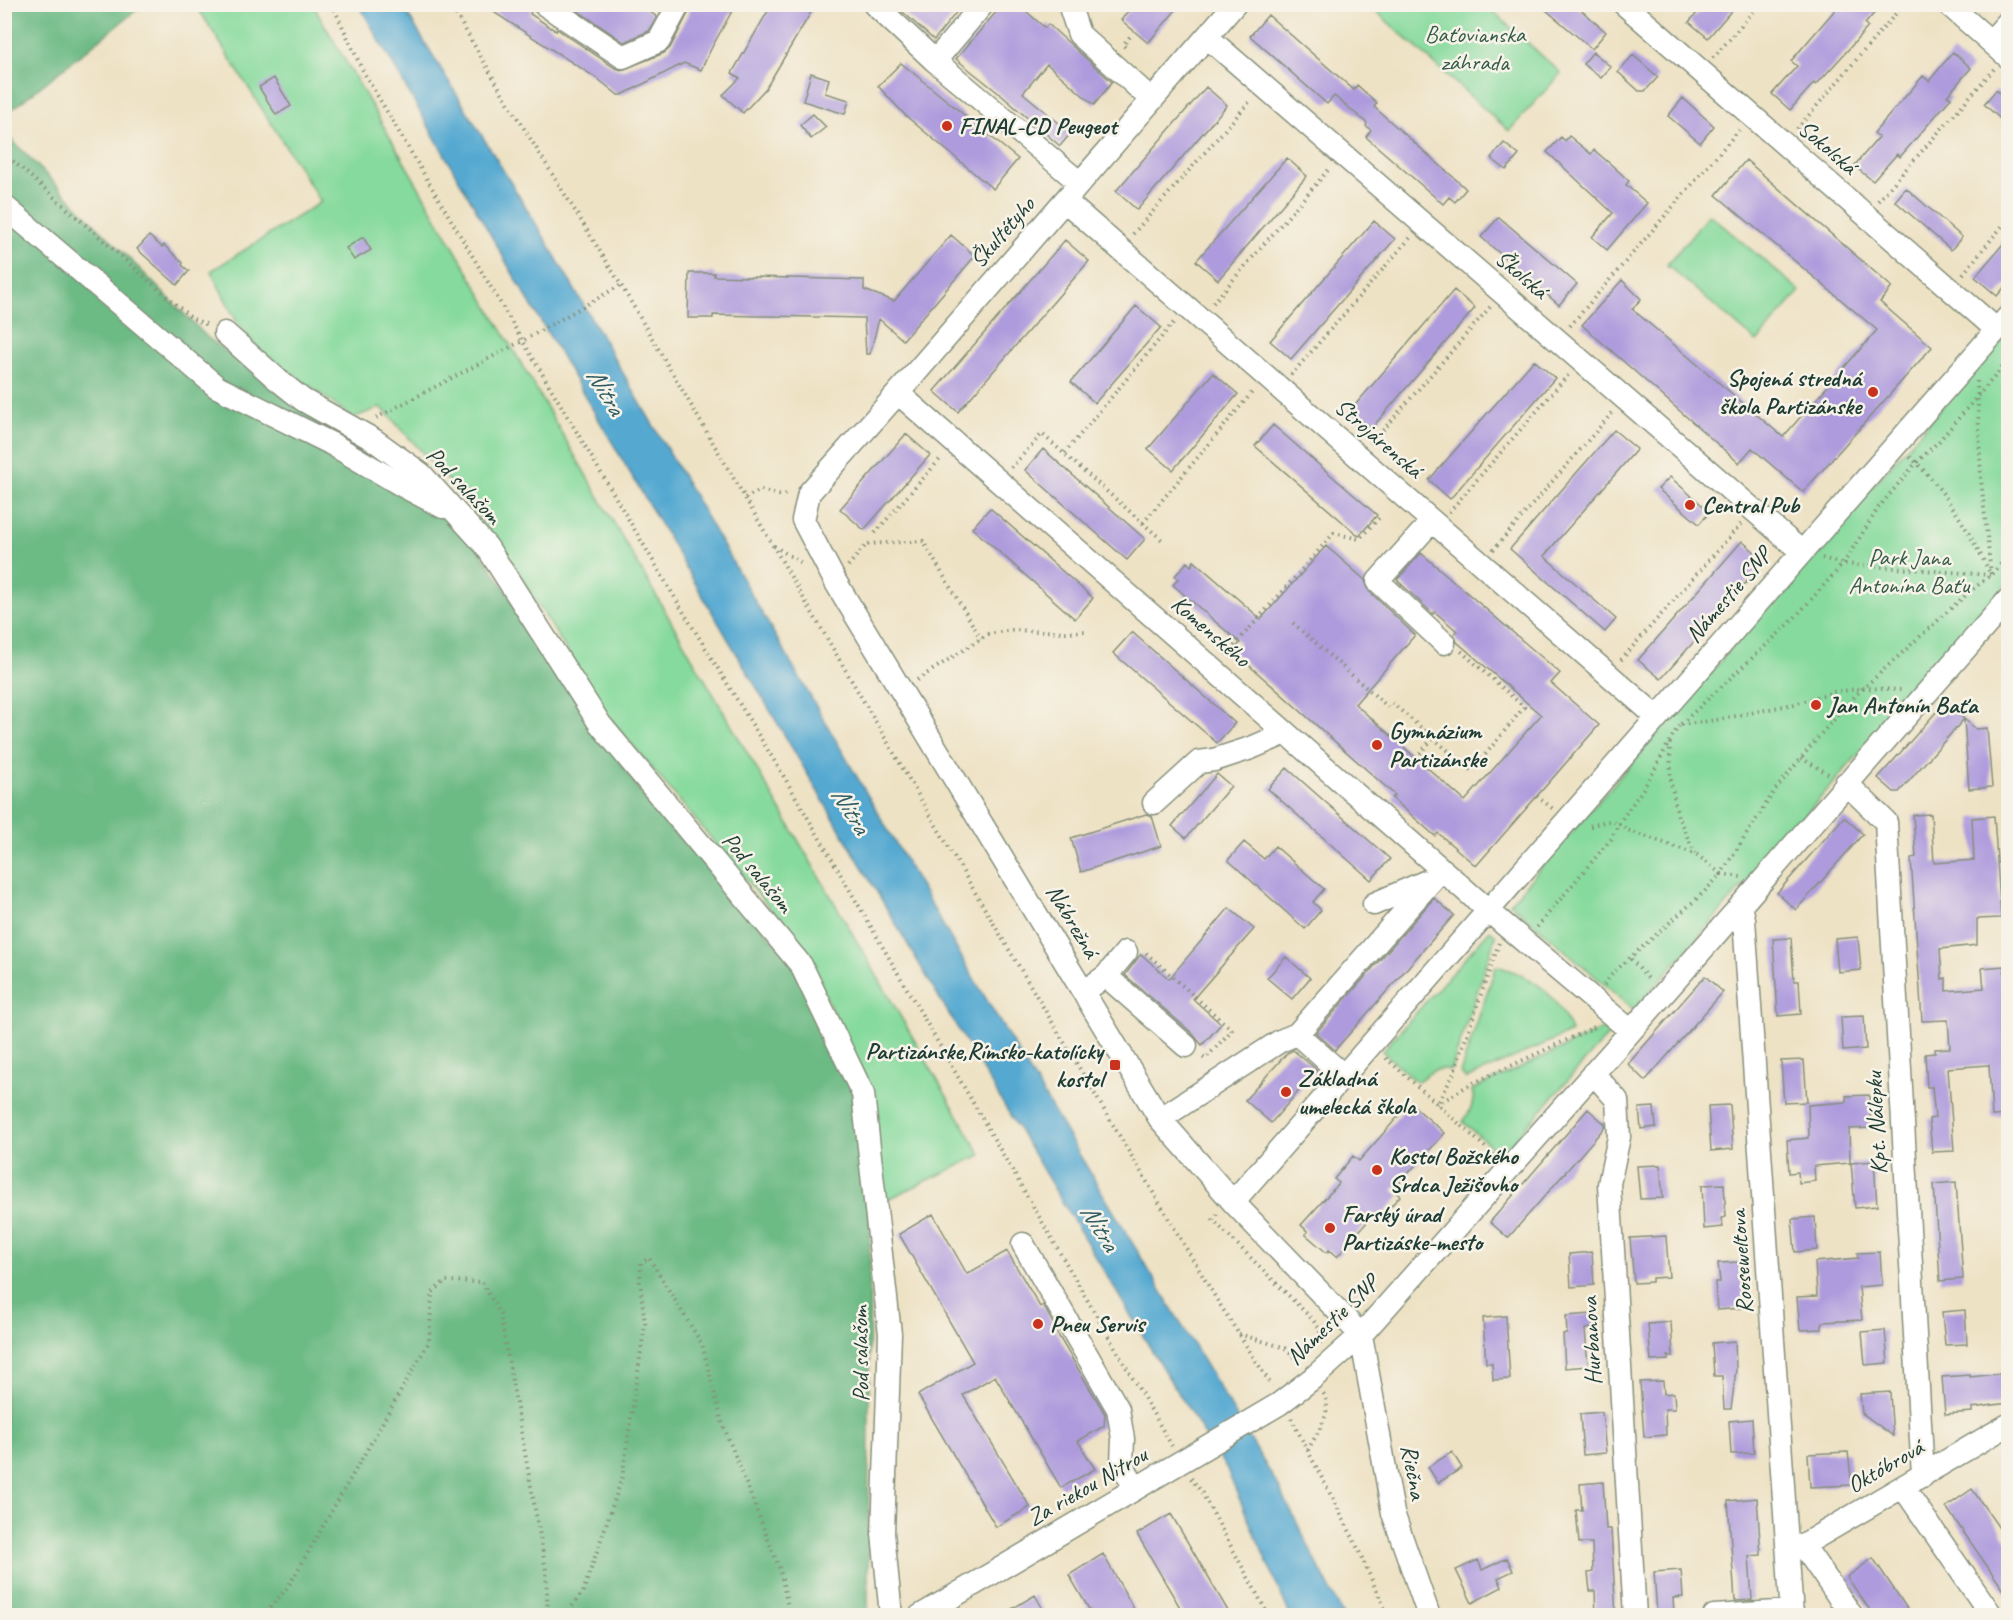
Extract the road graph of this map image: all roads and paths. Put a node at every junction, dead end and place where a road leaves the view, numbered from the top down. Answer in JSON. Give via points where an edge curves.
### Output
{"nodes":[{"id":1,"x":332,"y":4,"type":"edge"},
{"id":2,"x":450,"y":4,"type":"edge"},
{"id":3,"x":544,"y":4,"type":"edge"},
{"id":4,"x":679,"y":4,"type":"edge"},
{"id":5,"x":874,"y":4,"type":"edge"},
{"id":6,"x":983,"y":4,"type":"edge"},
{"id":7,"x":1068,"y":4,"type":"edge"},
{"id":8,"x":1235,"y":4,"type":"edge"},
{"id":9,"x":1624,"y":4,"type":"edge"},
{"id":10,"x":1760,"y":4,"type":"edge"},
{"id":11,"x":1904,"y":4,"type":"edge"},
{"id":12,"x":1948,"y":4,"type":"edge"},
{"id":13,"x":2008,"y":22,"type":"edge"},
{"id":14,"x":1132,"y":34,"type":"dead end"},
{"id":15,"x":1207,"y":37,"type":"junction"},
{"id":16,"x":2002,"y":51,"type":"edge"},
{"id":17,"x":1131,"y":53,"type":"dead end"},
{"id":18,"x":935,"y":61,"type":"junction"},
{"id":19,"x":1701,"y":72,"type":"junction"},
{"id":20,"x":1263,"y":86,"type":"junction"},
{"id":21,"x":1152,"y":100,"type":"junction"},
{"id":22,"x":1751,"y":115,"type":"junction"},
{"id":23,"x":1784,"y":144,"type":"junction"},
{"id":24,"x":4,"y":153,"type":"edge"},
{"id":25,"x":1342,"y":154,"type":"junction"},
{"id":26,"x":1080,"y":183,"type":"junction"},
{"id":27,"x":1065,"y":201,"type":"junction"},
{"id":28,"x":4,"y":206,"type":"edge"},
{"id":29,"x":1866,"y":215,"type":"junction"},
{"id":30,"x":2008,"y":219,"type":"edge"},
{"id":31,"x":1423,"y":224,"type":"junction"},
{"id":32,"x":1119,"y":248,"type":"junction"},
{"id":33,"x":621,"y":285,"type":"junction"},
{"id":34,"x":1950,"y":289,"type":"junction"},
{"id":35,"x":1502,"y":293,"type":"junction"},
{"id":36,"x":1193,"y":313,"type":"junction"},
{"id":37,"x":2003,"y":323,"type":"edge"},
{"id":38,"x":225,"y":333,"type":"joint"},
{"id":39,"x":524,"y":340,"type":"junction"},
{"id":40,"x":1558,"y":341,"type":"junction"},
{"id":41,"x":1979,"y":351,"type":"junction"},
{"id":42,"x":1581,"y":361,"type":"junction"},
{"id":43,"x":2008,"y":361,"type":"edge"},
{"id":44,"x":1273,"y":382,"type":"junction"},
{"id":45,"x":898,"y":393,"type":"junction"},
{"id":46,"x":1977,"y":398,"type":"junction"},
{"id":47,"x":1625,"y":399,"type":"junction"},
{"id":48,"x":354,"y":430,"type":"junction"},
{"id":49,"x":955,"y":443,"type":"junction"},
{"id":50,"x":1895,"y":446,"type":"junction"},
{"id":51,"x":1065,"y":453,"type":"junction"},
{"id":52,"x":1360,"y":458,"type":"junction"},
{"id":53,"x":1916,"y":463,"type":"junction"},
{"id":54,"x":1005,"y":474,"type":"dead end"},
{"id":55,"x":809,"y":493,"type":"junction"},
{"id":56,"x":745,"y":498,"type":"junction"},
{"id":57,"x":1754,"y":510,"type":"junction"},
{"id":58,"x":455,"y":513,"type":"junction"},
{"id":59,"x":1380,"y":517,"type":"dead end"},
{"id":60,"x":1143,"y":523,"type":"junction"},
{"id":61,"x":1435,"y":523,"type":"junction"},
{"id":62,"x":875,"y":534,"type":"dead end"},
{"id":63,"x":1162,"y":540,"type":"dead end"},
{"id":64,"x":867,"y":544,"type":"dead end"},
{"id":65,"x":1802,"y":552,"type":"junction"},
{"id":66,"x":2008,"y":556,"type":"edge"},
{"id":67,"x":2002,"y":563,"type":"junction"},
{"id":68,"x":1481,"y":564,"type":"junction"},
{"id":69,"x":1843,"y":564,"type":"junction"},
{"id":70,"x":2008,"y":569,"type":"edge"},
{"id":71,"x":1991,"y":575,"type":"junction"},
{"id":72,"x":2008,"y":607,"type":"edge"},
{"id":73,"x":1293,"y":623,"type":"dead end"},
{"id":74,"x":1086,"y":631,"type":"dead end"},
{"id":75,"x":981,"y":639,"type":"junction"},
{"id":76,"x":1450,"y":644,"type":"joint"},
{"id":77,"x":1220,"y":661,"type":"dead end"},
{"id":78,"x":1609,"y":674,"type":"junction"},
{"id":79,"x":1864,"y":688,"type":"junction"},
{"id":80,"x":1913,"y":690,"type":"dead end"},
{"id":81,"x":901,"y":691,"type":"junction"},
{"id":82,"x":1392,"y":703,"type":"dead end"},
{"id":83,"x":1388,"y":707,"type":"dead end"},
{"id":84,"x":1660,"y":713,"type":"junction"},
{"id":85,"x":1680,"y":725,"type":"junction"},
{"id":86,"x":1286,"y":733,"type":"junction"},
{"id":87,"x":1433,"y":738,"type":"junction"},
{"id":88,"x":1670,"y":739,"type":"junction"},
{"id":89,"x":1416,"y":758,"type":"dead end"},
{"id":90,"x":1801,"y":758,"type":"junction"},
{"id":91,"x":1846,"y":783,"type":"junction"},
{"id":92,"x":1537,"y":796,"type":"dead end"},
{"id":93,"x":1154,"y":803,"type":"dead end"},
{"id":94,"x":1560,"y":814,"type":"dead end"},
{"id":95,"x":1619,"y":822,"type":"junction"},
{"id":96,"x":1582,"y":828,"type":"dead end"},
{"id":97,"x":1696,"y":854,"type":"junction"},
{"id":98,"x":1438,"y":874,"type":"junction"},
{"id":99,"x":1721,"y":874,"type":"junction"},
{"id":100,"x":1746,"y":879,"type":"dead end"},
{"id":101,"x":1374,"y":904,"type":"dead end"},
{"id":102,"x":1741,"y":905,"type":"junction"},
{"id":103,"x":1488,"y":910,"type":"junction"},
{"id":104,"x":1505,"y":925,"type":"junction"},
{"id":105,"x":1525,"y":942,"type":"junction"},
{"id":106,"x":1126,"y":952,"type":"joint"},
{"id":107,"x":1631,"y":958,"type":"junction"},
{"id":108,"x":1106,"y":976,"type":"junction"},
{"id":109,"x":1654,"y":986,"type":"dead end"},
{"id":110,"x":1084,"y":991,"type":"junction"},
{"id":111,"x":1593,"y":1000,"type":"junction"},
{"id":112,"x":1613,"y":1016,"type":"junction"},
{"id":113,"x":1631,"y":1031,"type":"junction"},
{"id":114,"x":1297,"y":1034,"type":"junction"},
{"id":115,"x":1371,"y":1044,"type":"junction"},
{"id":116,"x":1186,"y":1047,"type":"dead end"},
{"id":117,"x":1205,"y":1059,"type":"dead end"},
{"id":118,"x":1593,"y":1073,"type":"junction"},
{"id":119,"x":1343,"y":1075,"type":"junction"},
{"id":120,"x":1437,"y":1105,"type":"junction"},
{"id":121,"x":1160,"y":1119,"type":"junction"},
{"id":122,"x":1499,"y":1160,"type":"dead end"},
{"id":123,"x":1227,"y":1205,"type":"junction"},
{"id":124,"x":1023,"y":1244,"type":"dead end"},
{"id":125,"x":1239,"y":1334,"type":"junction"},
{"id":126,"x":1361,"y":1335,"type":"junction"},
{"id":127,"x":1316,"y":1352,"type":"dead end"},
{"id":128,"x":1306,"y":1368,"type":"dead end"},
{"id":129,"x":1319,"y":1387,"type":"dead end"},
{"id":130,"x":1280,"y":1403,"type":"junction"},
{"id":131,"x":2008,"y":1425,"type":"edge"},
{"id":132,"x":1308,"y":1450,"type":"junction"},
{"id":133,"x":1187,"y":1459,"type":"junction"},
{"id":134,"x":1923,"y":1476,"type":"junction"},
{"id":135,"x":1903,"y":1487,"type":"junction"},
{"id":136,"x":1135,"y":1489,"type":"junction"},
{"id":137,"x":1795,"y":1546,"type":"junction"},
{"id":138,"x":1792,"y":1613,"type":"edge"},
{"id":139,"x":262,"y":1616,"type":"edge"},
{"id":140,"x":548,"y":1616,"type":"edge"},
{"id":141,"x":565,"y":1616,"type":"edge"},
{"id":142,"x":790,"y":1616,"type":"edge"},
{"id":143,"x":891,"y":1616,"type":"edge"},
{"id":144,"x":920,"y":1616,"type":"edge"},
{"id":145,"x":1269,"y":1616,"type":"edge"},
{"id":146,"x":1388,"y":1616,"type":"edge"},
{"id":147,"x":1429,"y":1616,"type":"edge"},
{"id":148,"x":1635,"y":1616,"type":"edge"},
{"id":149,"x":1714,"y":1616,"type":"edge"},
{"id":150,"x":1852,"y":1616,"type":"edge"},
{"id":151,"x":1992,"y":1616,"type":"edge"}],
"edges":[{"from":1,"to":39,"type":"path","via":[[364,73]]},
{"from":2,"to":33,"type":"path"},
{"from":3,"to":4,"type":"street","via":[[623,57],[659,40]]},
{"from":5,"to":18,"type":"street"},
{"from":6,"to":18,"type":"street"},
{"from":7,"to":21,"type":"street","via":[[1079,34]]},
{"from":8,"to":15,"type":"street","name":"Škultétyho"},
{"from":9,"to":19,"type":"street","name":"Sokolská"},
{"from":10,"to":19,"type":"path"},
{"from":11,"to":23,"type":"path"},
{"from":12,"to":16,"type":"street"},
{"from":13,"to":16,"type":"street"},
{"from":14,"to":17,"type":"path","via":[[1123,45]]},
{"from":15,"to":20,"type":"street","name":"Školská"},
{"from":15,"to":21,"type":"street","name":"Škultétyho"},
{"from":16,"to":29,"type":"path"},
{"from":18,"to":26,"type":"street"},
{"from":19,"to":22,"type":"street","name":"Sokolská"},
{"from":20,"to":25,"type":"street","name":"Školská"},
{"from":20,"to":32,"type":"path"},
{"from":21,"to":26,"type":"street","name":"Škultétyho"},
{"from":22,"to":23,"type":"street","name":"Sokolská"},
{"from":22,"to":40,"type":"path"},
{"from":23,"to":29,"type":"street","name":"Sokolská"},
{"from":24,"to":38,"type":"path","via":[[191,318]]},
{"from":25,"to":31,"type":"street","name":"Školská"},
{"from":25,"to":36,"type":"path"},
{"from":26,"to":27,"type":"street","name":"Škultétyho"},
{"from":27,"to":32,"type":"street","name":"Strojárenská"},
{"from":27,"to":45,"type":"street","name":"Škultétyho"},
{"from":28,"to":58,"type":"street","via":[[217,387],[330,442]]},
{"from":29,"to":34,"type":"street","name":"Sokolská"},
{"from":30,"to":34,"type":"path"},
{"from":31,"to":35,"type":"street","name":"Školská"},
{"from":31,"to":44,"type":"path"},
{"from":32,"to":36,"type":"street","name":"Strojárenská"},
{"from":33,"to":39,"type":"path"},
{"from":33,"to":56,"type":"path"},
{"from":34,"to":37,"type":"street","name":"Sokolská"},
{"from":35,"to":40,"type":"street","name":"Školská"},
{"from":35,"to":52,"type":"path"},
{"from":36,"to":44,"type":"street","name":"Strojárenská"},
{"from":36,"to":51,"type":"path"},
{"from":37,"to":41,"type":"street","name":"Námestie SNP"},
{"from":38,"to":48,"type":"street","name":"Pod salašom","via":[[303,400]]},
{"from":39,"to":48,"type":"path"},
{"from":39,"to":133,"type":"path"},
{"from":40,"to":42,"type":"street","name":"Školská"},
{"from":41,"to":46,"type":"path"},
{"from":41,"to":50,"type":"street","name":"Námestie SNP"},
{"from":42,"to":47,"type":"street","name":"Školská"},
{"from":42,"to":61,"type":"path"},
{"from":43,"to":46,"type":"path"},
{"from":44,"to":52,"type":"street","name":"Strojárenská"},
{"from":44,"to":60,"type":"path"},
{"from":45,"to":49,"type":"street","name":"Komenského"},
{"from":45,"to":55,"type":"street","name":"Škultétyho"},
{"from":46,"to":53,"type":"path"},
{"from":46,"to":71,"type":"path"},
{"from":47,"to":57,"type":"street","name":"Školská"},
{"from":47,"to":68,"type":"path"},
{"from":48,"to":58,"type":"street","name":"Pod salašom","via":[[421,474]]},
{"from":49,"to":62,"type":"path"},
{"from":49,"to":86,"type":"street","name":"Komenského"},
{"from":50,"to":53,"type":"path"},
{"from":50,"to":65,"type":"street","name":"Námestie SNP"},
{"from":51,"to":54,"type":"path","via":[[1042,434]]},
{"from":51,"to":60,"type":"path"},
{"from":52,"to":61,"type":"street","name":"Strojárenská"},
{"from":53,"to":69,"type":"path","via":[[1880,507]]},
{"from":53,"to":71,"type":"path","via":[[1974,540]]},
{"from":55,"to":56,"type":"path","via":[[801,488],[779,495],[761,490]]},
{"from":55,"to":81,"type":"street","name":"Nábrežná","via":[[803,520]]},
{"from":56,"to":125,"type":"path"},
{"from":57,"to":65,"type":"street","name":"Školská"},
{"from":57,"to":78,"type":"path"},
{"from":58,"to":143,"type":"street","name":"Pod salašom","via":[[487,547],[600,724],[801,965],[863,1094],[890,1334],[883,1533]]},
{"from":59,"to":77,"type":"path","via":[[1359,539],[1334,533]]},
{"from":60,"to":63,"type":"path"},
{"from":61,"to":68,"type":"street","name":"Strojárenská"},
{"from":61,"to":76,"type":"street","via":[[1378,580]]},
{"from":64,"to":75,"type":"path","via":[[923,541]]},
{"from":65,"to":69,"type":"path"},
{"from":65,"to":84,"type":"street","name":"Námestie SNP"},
{"from":66,"to":67,"type":"path"},
{"from":67,"to":70,"type":"path"},
{"from":67,"to":71,"type":"path"},
{"from":68,"to":78,"type":"street","name":"Strojárenská"},
{"from":69,"to":71,"type":"path"},
{"from":69,"to":85,"type":"path","via":[[1790,623]]},
{"from":71,"to":79,"type":"path"},
{"from":72,"to":91,"type":"street","name":"Námestie SNP"},
{"from":73,"to":83,"type":"path"},
{"from":74,"to":75,"type":"path","via":[[1012,630]]},
{"from":75,"to":81,"type":"path"},
{"from":76,"to":87,"type":"path","via":[[1524,707],[1472,771]]},
{"from":78,"to":84,"type":"street","name":"Strojárenská"},
{"from":79,"to":80,"type":"path"},
{"from":79,"to":85,"type":"path"},
{"from":79,"to":90,"type":"path"},
{"from":81,"to":110,"type":"street","name":"Nábrežná"},
{"from":82,"to":87,"type":"path"},
{"from":84,"to":85,"type":"path"},
{"from":84,"to":103,"type":"street","name":"Námestie SNP"},
{"from":85,"to":88,"type":"path"},
{"from":86,"to":93,"type":"street","via":[[1251,748],[1199,762]]},
{"from":86,"to":98,"type":"street","name":"Komenského"},
{"from":87,"to":89,"type":"path"},
{"from":88,"to":95,"type":"path","via":[[1649,780]]},
{"from":88,"to":97,"type":"path","via":[[1671,783],[1678,817]]},
{"from":90,"to":91,"type":"path"},
{"from":90,"to":99,"type":"path","via":[[1775,790]]},
{"from":91,"to":102,"type":"street","name":"Námestie SNP"},
{"from":91,"to":134,"type":"street","name":"Kpt. Nálepku","via":[[1886,822]]},
{"from":92,"to":94,"type":"path"},
{"from":95,"to":96,"type":"path","via":[[1606,821]]},
{"from":95,"to":97,"type":"path","via":[[1627,830]]},
{"from":95,"to":105,"type":"path","via":[[1611,839]]},
{"from":97,"to":99,"type":"path"},
{"from":98,"to":101,"type":"street"},
{"from":98,"to":103,"type":"street","name":"Komenského"},
{"from":98,"to":114,"type":"street"},
{"from":99,"to":100,"type":"path"},
{"from":99,"to":107,"type":"path"},
{"from":102,"to":113,"type":"street","name":"Námestie SNP"},
{"from":102,"to":137,"type":"street","name":"Rooseweltova"},
{"from":103,"to":104,"type":"street"},
{"from":103,"to":115,"type":"street","name":"Námestie SNP"},
{"from":104,"to":105,"type":"street"},
{"from":104,"to":120,"type":"path","via":[[1453,1075]]},
{"from":105,"to":111,"type":"street"},
{"from":106,"to":108,"type":"street"},
{"from":106,"to":117,"type":"path","via":[[1141,948],[1232,1030]]},
{"from":107,"to":109,"type":"path"},
{"from":107,"to":111,"type":"path","via":[[1612,974]]},
{"from":108,"to":110,"type":"street"},
{"from":108,"to":116,"type":"street"},
{"from":110,"to":121,"type":"street","name":"Nábrežná"},
{"from":111,"to":112,"type":"street"},
{"from":112,"to":113,"type":"street"},
{"from":112,"to":120,"type":"path","via":[[1467,1086]]},
{"from":113,"to":118,"type":"street","name":"Námestie SNP"},
{"from":114,"to":119,"type":"street"},
{"from":114,"to":121,"type":"street","via":[[1280,1041]]},
{"from":115,"to":119,"type":"street","name":"Námestie SNP"},
{"from":115,"to":120,"type":"path"},
{"from":118,"to":126,"type":"street","name":"Námestie SNP"},
{"from":118,"to":148,"type":"street","name":"Hurbanova","via":[[1617,1100],[1619,1137],[1609,1184]]},
{"from":119,"to":123,"type":"street","name":"Námestie SNP"},
{"from":120,"to":122,"type":"path"},
{"from":121,"to":123,"type":"street","name":"Nábrežná"},
{"from":123,"to":126,"type":"street","name":"Nábrežná"},
{"from":123,"to":127,"type":"path","via":[[1212,1220],[1313,1320],[1320,1330],[1322,1344]]},
{"from":124,"to":136,"type":"street","via":[[1118,1409],[1122,1463]]},
{"from":125,"to":128,"type":"path","via":[[1285,1348]]},
{"from":125,"to":130,"type":"path"},
{"from":126,"to":130,"type":"street","name":"Námestie SNP"},
{"from":126,"to":147,"type":"street","name":"Riečna","via":[[1393,1513]]},
{"from":129,"to":132,"type":"path","via":[[1328,1406]]},
{"from":130,"to":132,"type":"path"},
{"from":130,"to":133,"type":"street","name":"Za riekou Nitrou"},
{"from":131,"to":134,"type":"street","name":"Októbrová"},
{"from":132,"to":146,"type":"path"},
{"from":133,"to":136,"type":"street","name":"Za riekou Nitrou"},
{"from":133,"to":145,"type":"path","via":[[1189,1475]]},
{"from":134,"to":135,"type":"street","name":"Októbrová"},
{"from":135,"to":137,"type":"street","name":"Októbrová"},
{"from":135,"to":151,"type":"street"},
{"from":136,"to":144,"type":"street","name":"Za riekou Nitrou"},
{"from":137,"to":138,"type":"street","name":"Rooseweltova"},
{"from":137,"to":150,"type":"street"},
{"from":138,"to":149,"type":"street"},
{"from":139,"to":140,"type":"path","via":[[288,1587],[429,1342],[432,1293],[445,1281],[482,1282],[500,1314],[546,1570]]},
{"from":141,"to":142,"type":"path","via":[[583,1592],[622,1478],[645,1324],[641,1263],[649,1258],[702,1344],[722,1422],[780,1570]]}]}
